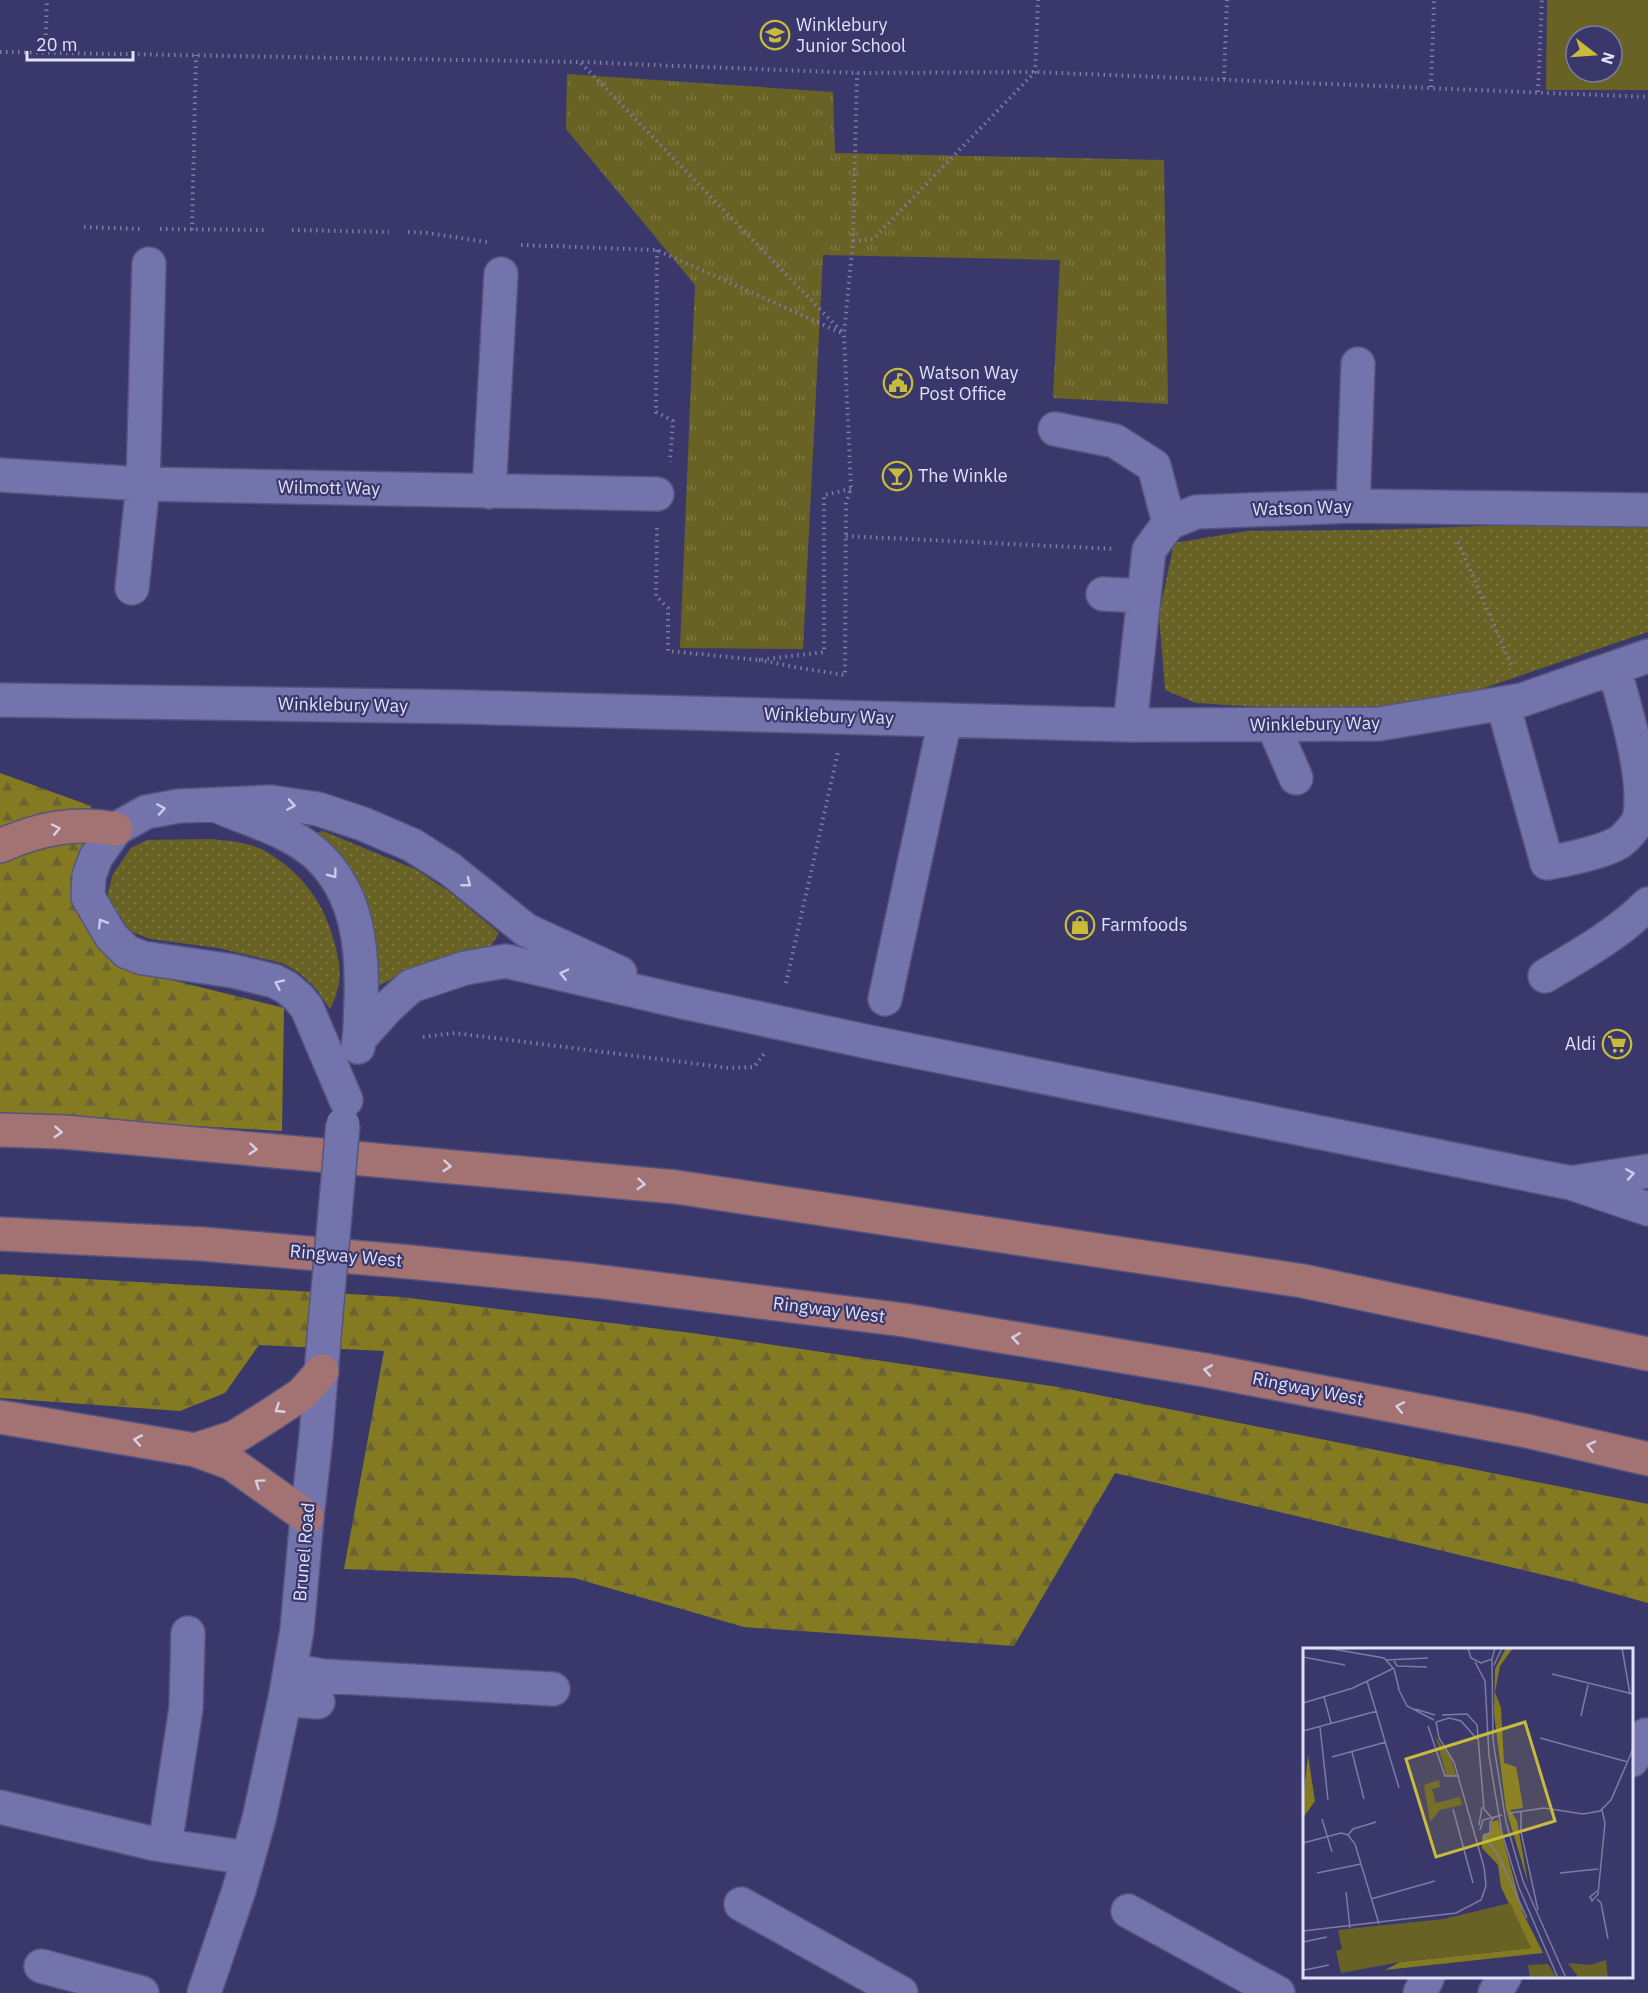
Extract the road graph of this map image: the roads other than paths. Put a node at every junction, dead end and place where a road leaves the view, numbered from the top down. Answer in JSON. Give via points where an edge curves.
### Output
{"nodes":[{"id":1,"x":149,"y":264,"type":"dead end"},
{"id":2,"x":501,"y":274,"type":"dead end"},
{"id":3,"x":1358,"y":364,"type":"dead end"},
{"id":4,"x":1055,"y":429,"type":"dead end"},
{"id":5,"x":0,"y":475,"type":"edge"},
{"id":6,"x":664,"y":482,"type":"road end"},
{"id":7,"x":143,"y":484,"type":"junction"},
{"id":8,"x":489,"y":492,"type":"junction"},
{"id":9,"x":1353,"y":506,"type":"junction"},
{"id":10,"x":1648,"y":510,"type":"edge"},
{"id":11,"x":1169,"y":523,"type":"junction"},
{"id":12,"x":132,"y":588,"type":"dead end"},
{"id":13,"x":1103,"y":594,"type":"dead end"},
{"id":14,"x":1144,"y":596,"type":"junction"},
{"id":15,"x":1648,"y":656,"type":"edge"},
{"id":16,"x":1614,"y":669,"type":"junction"},
{"id":17,"x":0,"y":700,"type":"edge"},
{"id":18,"x":1503,"y":704,"type":"junction"},
{"id":19,"x":945,"y":720,"type":"junction"},
{"id":20,"x":1130,"y":725,"type":"junction"},
{"id":21,"x":1273,"y":725,"type":"junction"},
{"id":22,"x":1296,"y":778,"type":"dead end"},
{"id":23,"x":212,"y":804,"type":"junction"},
{"id":24,"x":116,"y":829,"type":"junction"},
{"id":25,"x":0,"y":846,"type":"edge"},
{"id":26,"x":1648,"y":904,"type":"edge"},
{"id":27,"x":1545,"y":976,"type":"dead end"},
{"id":28,"x":885,"y":999,"type":"dead end"},
{"id":29,"x":683,"y":1002,"type":"junction"},
{"id":30,"x":360,"y":1038,"type":"junction"},
{"id":31,"x":344,"y":1112,"type":"junction"},
{"id":32,"x":0,"y":1130,"type":"edge"},
{"id":33,"x":1648,"y":1171,"type":"edge"},
{"id":34,"x":1571,"y":1183,"type":"junction"},
{"id":35,"x":1648,"y":1209,"type":"edge"},
{"id":36,"x":0,"y":1234,"type":"edge"},
{"id":37,"x":1648,"y":1353,"type":"edge"},
{"id":38,"x":322,"y":1371,"type":"junction"},
{"id":39,"x":0,"y":1417,"type":"edge"},
{"id":40,"x":195,"y":1450,"type":"junction"},
{"id":41,"x":1648,"y":1459,"type":"edge"},
{"id":42,"x":307,"y":1517,"type":"junction"},
{"id":43,"x":188,"y":1633,"type":"dead end"},
{"id":44,"x":287,"y":1685,"type":"junction"},
{"id":45,"x":553,"y":1689,"type":"dead end"},
{"id":46,"x":318,"y":1702,"type":"dead end"},
{"id":47,"x":1648,"y":1735,"type":"edge"},
{"id":48,"x":1633,"y":1758,"type":"edge"},
{"id":49,"x":0,"y":1807,"type":"edge"},
{"id":50,"x":165,"y":1845,"type":"junction"},
{"id":51,"x":248,"y":1858,"type":"junction"},
{"id":52,"x":741,"y":1904,"type":"dead end"},
{"id":53,"x":1128,"y":1911,"type":"dead end"},
{"id":54,"x":41,"y":1966,"type":"dead end"},
{"id":55,"x":1428,"y":1978,"type":"edge"},
{"id":56,"x":1504,"y":1978,"type":"edge"},
{"id":57,"x":142,"y":1993,"type":"edge"},
{"id":58,"x":204,"y":1993,"type":"edge"},
{"id":59,"x":901,"y":1993,"type":"edge"},
{"id":60,"x":1278,"y":1993,"type":"edge"},
{"id":61,"x":1420,"y":1993,"type":"edge"},
{"id":62,"x":1495,"y":1993,"type":"edge"}],
"edges":[{"from":1,"to":7,"type":"street"},
{"from":2,"to":8,"type":"street"},
{"from":3,"to":9,"type":"street"},
{"from":4,"to":11,"type":"street","via":[[1115,441],[1154,466]]},
{"from":5,"to":7,"type":"street","name":"Wilmott Way"},
{"from":6,"to":8,"type":"street","name":"Wilmott Way"},
{"from":7,"to":8,"type":"street","name":"Wilmott Way"},
{"from":7,"to":12,"type":"street"},
{"from":9,"to":10,"type":"street","name":"Watson Way"},
{"from":9,"to":11,"type":"street","name":"Watson Way","via":[[1196,512]]},
{"from":11,"to":14,"type":"street","via":[[1149,550]]},
{"from":13,"to":14,"type":"street"},
{"from":14,"to":20,"type":"street"},
{"from":15,"to":16,"type":"street","name":"Winklebury Way"},
{"from":16,"to":18,"type":"street","name":"Winklebury Way"},
{"from":16,"to":18,"type":"street","via":[[1636,750],[1641,792],[1639,820],[1619,843],[1575,858],[1547,863]]},
{"from":17,"to":19,"type":"street","name":"Winklebury Way","via":[[477,707]]},
{"from":18,"to":21,"type":"street","name":"Winklebury Way","via":[[1379,724]]},
{"from":19,"to":20,"type":"street","name":"Winklebury Way"},
{"from":19,"to":28,"type":"street"},
{"from":20,"to":21,"type":"street","name":"Winklebury Way"},
{"from":21,"to":22,"type":"street"},
{"from":24,"to":23,"type":"street","one_way":true,"via":[[146,812]]},
{"from":23,"to":29,"type":"street","one_way":true,"via":[[271,802],[318,809],[373,828],[412,845],[450,870],[526,930]]},
{"from":23,"to":30,"type":"street","name":"Brunel Road","one_way":true,"via":[[303,845],[339,881],[350,903],[359,941]]},
{"from":25,"to":24,"type":"main road","one_way":true,"via":[[23,836],[73,825]]},
{"from":31,"to":24,"type":"street","name":"Brunel Road","one_way":true,"via":[[307,1008],[286,987],[233,971],[144,958],[127,952],[111,936],[88,897],[89,876],[96,857]]},
{"from":26,"to":27,"type":"street","via":[[1605,940]]},
{"from":29,"to":30,"type":"street","one_way":true,"via":[[506,961],[465,968],[411,986]]},
{"from":29,"to":34,"type":"street"},
{"from":30,"to":31,"type":"street","name":"Brunel Road"},
{"from":31,"to":38,"type":"street","name":"Brunel Road","bridge":true},
{"from":32,"to":37,"type":"main road","one_way":true,"via":[[87,1134],[676,1187],[1303,1281]]},
{"from":34,"to":33,"type":"street","one_way":true},
{"from":34,"to":35,"type":"street"},
{"from":41,"to":36,"type":"main road","name":"Ringway West","one_way":true,"via":[[1527,1431],[1205,1370],[904,1320],[410,1262],[203,1244]]},
{"from":38,"to":40,"type":"main road","one_way":true,"via":[[302,1394],[235,1437]]},
{"from":38,"to":42,"type":"street","name":"Brunel Road"},
{"from":40,"to":39,"type":"main road","one_way":true},
{"from":42,"to":40,"type":"main road","one_way":true,"via":[[231,1463]]},
{"from":42,"to":44,"type":"street","name":"Brunel Road","via":[[297,1630]]},
{"from":43,"to":50,"type":"street","via":[[186,1708]]},
{"from":44,"to":45,"type":"street","via":[[323,1676]]},
{"from":44,"to":46,"type":"street"},
{"from":44,"to":51,"type":"street","name":"Brunel Road"},
{"from":47,"to":48,"type":"street"},
{"from":49,"to":50,"type":"street"},
{"from":50,"to":51,"type":"street"},
{"from":51,"to":58,"type":"street","name":"Brunel Road"},
{"from":52,"to":59,"type":"street"},
{"from":53,"to":60,"type":"street"},
{"from":54,"to":57,"type":"street"},
{"from":55,"to":61,"type":"street"},
{"from":56,"to":62,"type":"street"}]}
